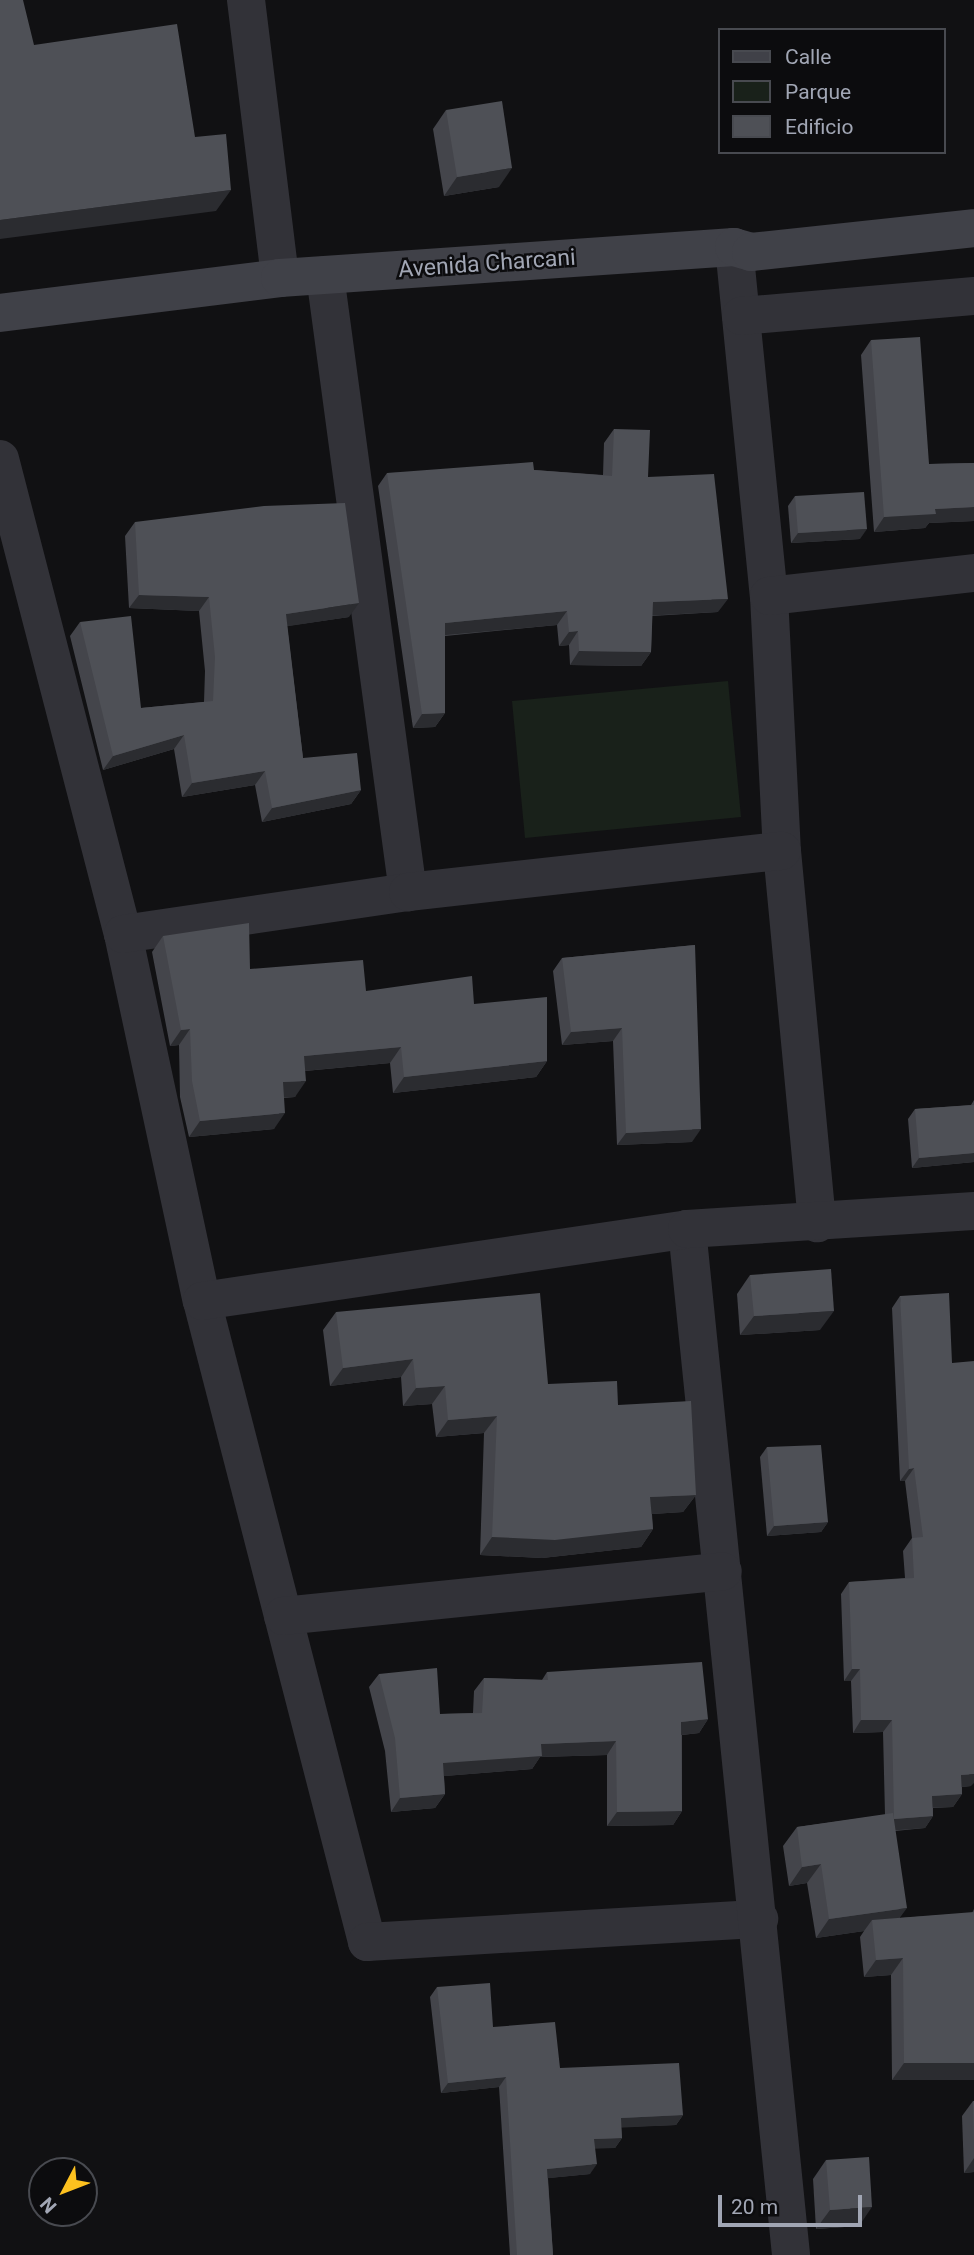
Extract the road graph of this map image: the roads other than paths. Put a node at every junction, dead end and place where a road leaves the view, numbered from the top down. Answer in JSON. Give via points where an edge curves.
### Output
{"nodes":[{"id":1,"x":246,"y":0,"type":"edge"},
{"id":2,"x":974,"y":228,"type":"edge"},
{"id":3,"x":734,"y":247,"type":"junction"},
{"id":4,"x":325,"y":275,"type":"junction"},
{"id":5,"x":280,"y":278,"type":"junction"},
{"id":6,"x":974,"y":296,"type":"edge"},
{"id":7,"x":0,"y":313,"type":"edge"},
{"id":8,"x":741,"y":316,"type":"junction"},
{"id":9,"x":0,"y":459,"type":"edge"},
{"id":10,"x":974,"y":573,"type":"edge"},
{"id":11,"x":769,"y":596,"type":"junction"},
{"id":12,"x":782,"y":851,"type":"junction"},
{"id":13,"x":408,"y":892,"type":"junction"},
{"id":14,"x":122,"y":934,"type":"junction"},
{"id":15,"x":974,"y":1211,"type":"edge"},
{"id":16,"x":817,"y":1223,"type":"junction"},
{"id":17,"x":687,"y":1229,"type":"junction"},
{"id":18,"x":202,"y":1301,"type":"junction"},
{"id":19,"x":723,"y":1571,"type":"junction"},
{"id":20,"x":283,"y":1616,"type":"junction"},
{"id":21,"x":759,"y":1919,"type":"junction"},
{"id":22,"x":791,"y":2255,"type":"edge"}],
"edges":[{"from":1,"to":5,"type":"street"},
{"from":2,"to":3,"type":"main road","name":"Avenida Charcani","via":[[751,252]]},
{"from":3,"to":4,"type":"main road","name":"Avenida Charcani"},
{"from":3,"to":8,"type":"street"},
{"from":4,"to":5,"type":"main road","name":"Avenida Charcani"},
{"from":4,"to":13,"type":"street"},
{"from":5,"to":7,"type":"main road","name":"Avenida Charcani"},
{"from":6,"to":8,"type":"street"},
{"from":8,"to":11,"type":"street"},
{"from":9,"to":14,"type":"street"},
{"from":10,"to":11,"type":"street"},
{"from":11,"to":12,"type":"street"},
{"from":12,"to":13,"type":"street"},
{"from":12,"to":16,"type":"street"},
{"from":13,"to":14,"type":"street"},
{"from":14,"to":18,"type":"street"},
{"from":15,"to":16,"type":"street"},
{"from":16,"to":17,"type":"street"},
{"from":17,"to":18,"type":"street"},
{"from":17,"to":19,"type":"street"},
{"from":18,"to":20,"type":"street"},
{"from":19,"to":20,"type":"street"},
{"from":19,"to":21,"type":"street"},
{"from":20,"to":21,"type":"street","via":[[367,1942]]},
{"from":21,"to":22,"type":"street"}]}
